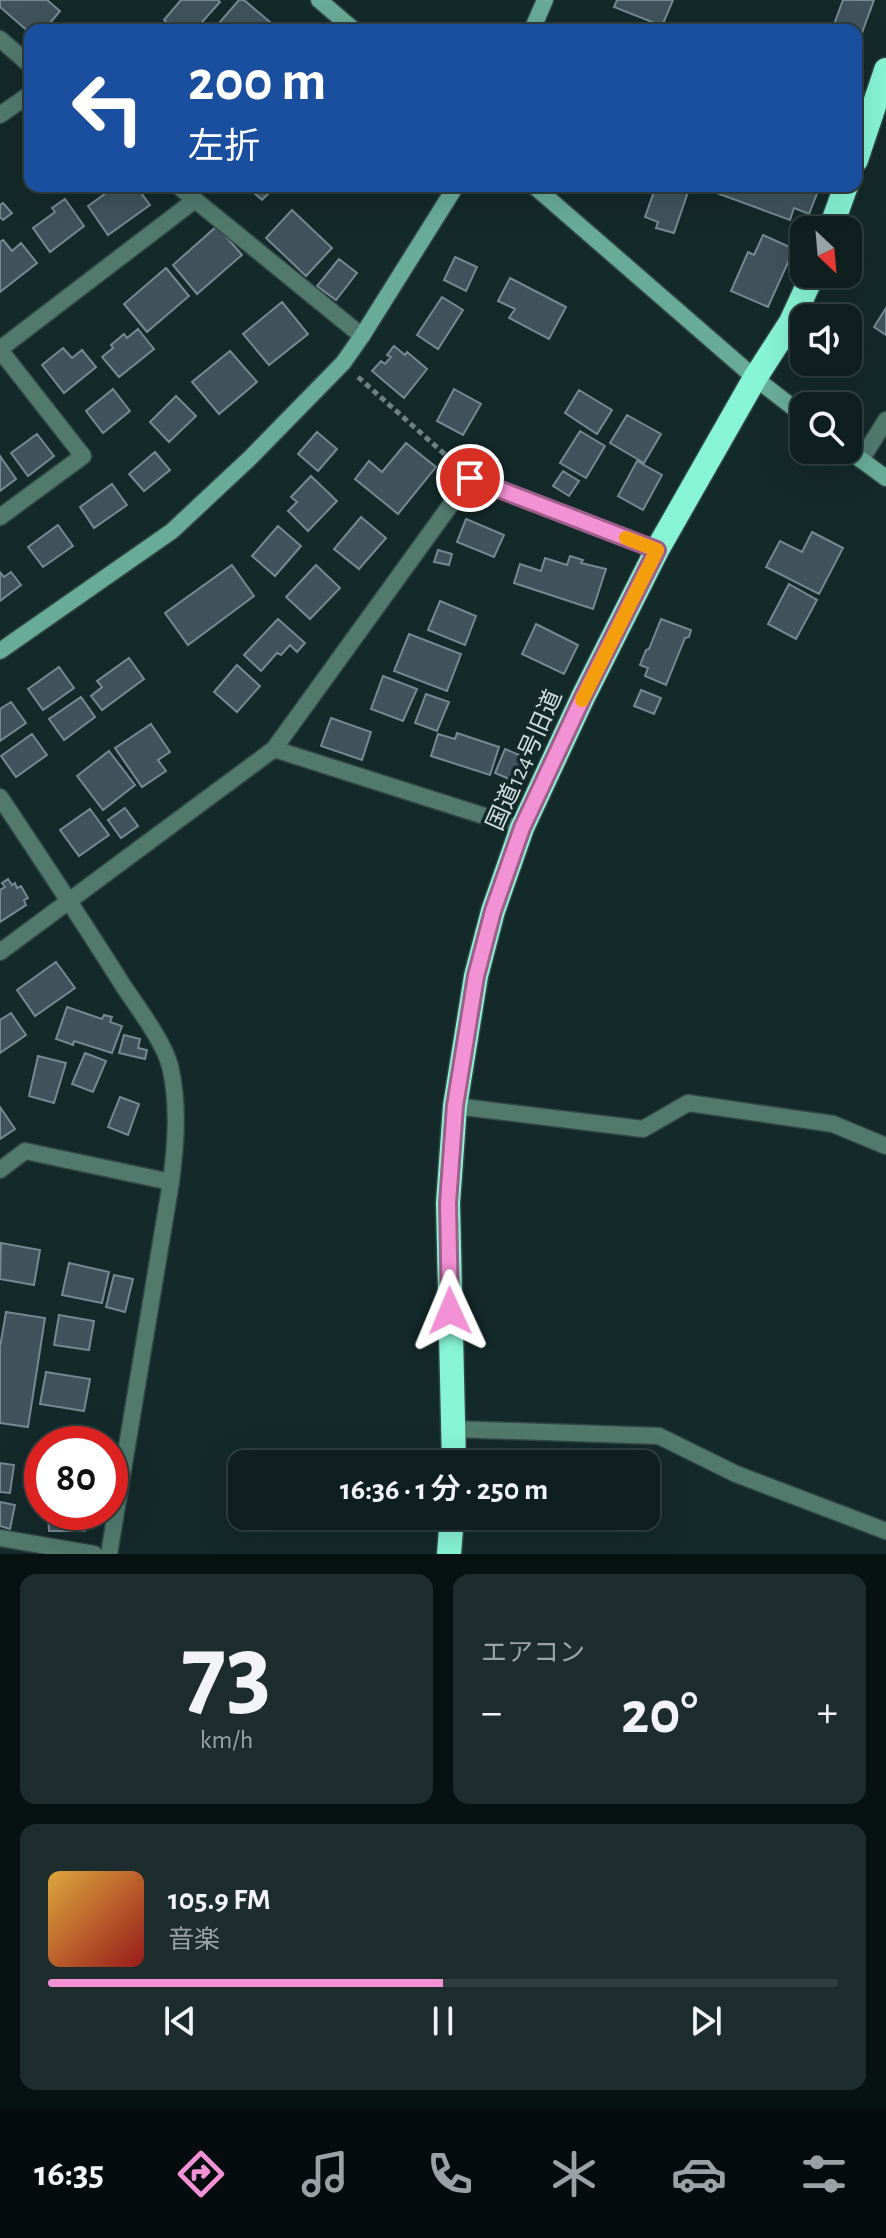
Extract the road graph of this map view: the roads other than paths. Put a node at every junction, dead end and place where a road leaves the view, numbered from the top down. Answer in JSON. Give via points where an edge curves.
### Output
{"nodes":[{"id":1,"x":319,"y":0,"type":"edge"},
{"id":2,"x":545,"y":0,"type":"edge"},
{"id":3,"x":347,"y":24,"type":"edge"},
{"id":4,"x":535,"y":24,"type":"edge"},
{"id":5,"x":0,"y":39,"type":"edge"},
{"id":6,"x":24,"y":60,"type":"edge"},
{"id":7,"x":886,"y":70,"type":"edge"},
{"id":8,"x":24,"y":98,"type":"edge"},
{"id":9,"x":0,"y":115,"type":"edge"},
{"id":10,"x":862,"y":142,"type":"edge"},
{"id":11,"x":185,"y":192,"type":"edge"},
{"id":12,"x":452,"y":192,"type":"edge"},
{"id":13,"x":541,"y":192,"type":"edge"},
{"id":14,"x":844,"y":192,"type":"edge"},
{"id":15,"x":195,"y":200,"type":"junction"},
{"id":16,"x":835,"y":216,"type":"edge"},
{"id":17,"x":807,"y":288,"type":"edge"},
{"id":18,"x":362,"y":336,"type":"junction"},
{"id":19,"x":0,"y":349,"type":"edge"},
{"id":20,"x":755,"y":378,"type":"junction"},
{"id":21,"x":790,"y":405,"type":"edge"},
{"id":22,"x":886,"y":420,"type":"edge"},
{"id":23,"x":862,"y":446,"type":"edge"},
{"id":24,"x":862,"y":461,"type":"edge"},
{"id":25,"x":886,"y":478,"type":"edge"},
{"id":26,"x":0,"y":517,"type":"edge"},
{"id":27,"x":657,"y":550,"type":"junction"},
{"id":28,"x":0,"y":651,"type":"edge"},
{"id":29,"x":274,"y":749,"type":"junction"},
{"id":30,"x":0,"y":797,"type":"edge"},
{"id":31,"x":522,"y":828,"type":"junction"},
{"id":32,"x":70,"y":901,"type":"junction"},
{"id":33,"x":0,"y":952,"type":"edge"},
{"id":34,"x":455,"y":1106,"type":"junction"},
{"id":35,"x":886,"y":1146,"type":"edge"},
{"id":36,"x":0,"y":1170,"type":"edge"},
{"id":37,"x":171,"y":1182,"type":"junction"},
{"id":38,"x":454,"y":1429,"type":"junction"},
{"id":39,"x":454,"y":1450,"type":"edge"},
{"id":40,"x":451,"y":1530,"type":"edge"},
{"id":41,"x":886,"y":1531,"type":"edge"},
{"id":42,"x":0,"y":1538,"type":"edge"},
{"id":43,"x":94,"y":1554,"type":"edge"},
{"id":44,"x":109,"y":1554,"type":"edge"},
{"id":45,"x":449,"y":1554,"type":"edge"}],
"edges":[{"from":1,"to":3,"type":"street"},
{"from":2,"to":4,"type":"street"},
{"from":5,"to":6,"type":"street"},
{"from":7,"to":10,"type":"highway"},
{"from":8,"to":9,"type":"street"},
{"from":11,"to":15,"type":"street"},
{"from":12,"to":18,"type":"street"},
{"from":13,"to":20,"type":"street"},
{"from":14,"to":16,"type":"highway"},
{"from":15,"to":18,"type":"street"},
{"from":15,"to":19,"type":"street"},
{"from":17,"to":20,"type":"highway","name":"国道124号旧道"},
{"from":18,"to":28,"type":"street","via":[[343,363],[172,531]]},
{"from":19,"to":26,"type":"street","via":[[83,456]]},
{"from":20,"to":21,"type":"street"},
{"from":20,"to":27,"type":"highway","name":"国道124号旧道"},
{"from":22,"to":23,"type":"street"},
{"from":24,"to":25,"type":"street"},
{"from":27,"to":29,"type":"street","via":[[470,478]]},
{"from":27,"to":31,"type":"highway","name":"国道124号旧道"},
{"from":29,"to":31,"type":"street"},
{"from":29,"to":32,"type":"street"},
{"from":30,"to":32,"type":"street"},
{"from":31,"to":34,"type":"highway","name":"国道124号旧道","via":[[476,976]]},
{"from":32,"to":33,"type":"street"},
{"from":32,"to":37,"type":"street","via":[[169,1064],[176,1141]]},
{"from":34,"to":35,"type":"street","via":[[643,1129],[688,1103],[833,1124]]},
{"from":34,"to":38,"type":"highway","name":"国道124号旧道","via":[[448,1203]]},
{"from":36,"to":37,"type":"street","via":[[25,1151]]},
{"from":37,"to":44,"type":"street"},
{"from":38,"to":39,"type":"highway","name":"国道124号旧道"},
{"from":38,"to":41,"type":"street","via":[[659,1436],[736,1474]]},
{"from":40,"to":45,"type":"highway"},
{"from":42,"to":43,"type":"street"}]}
